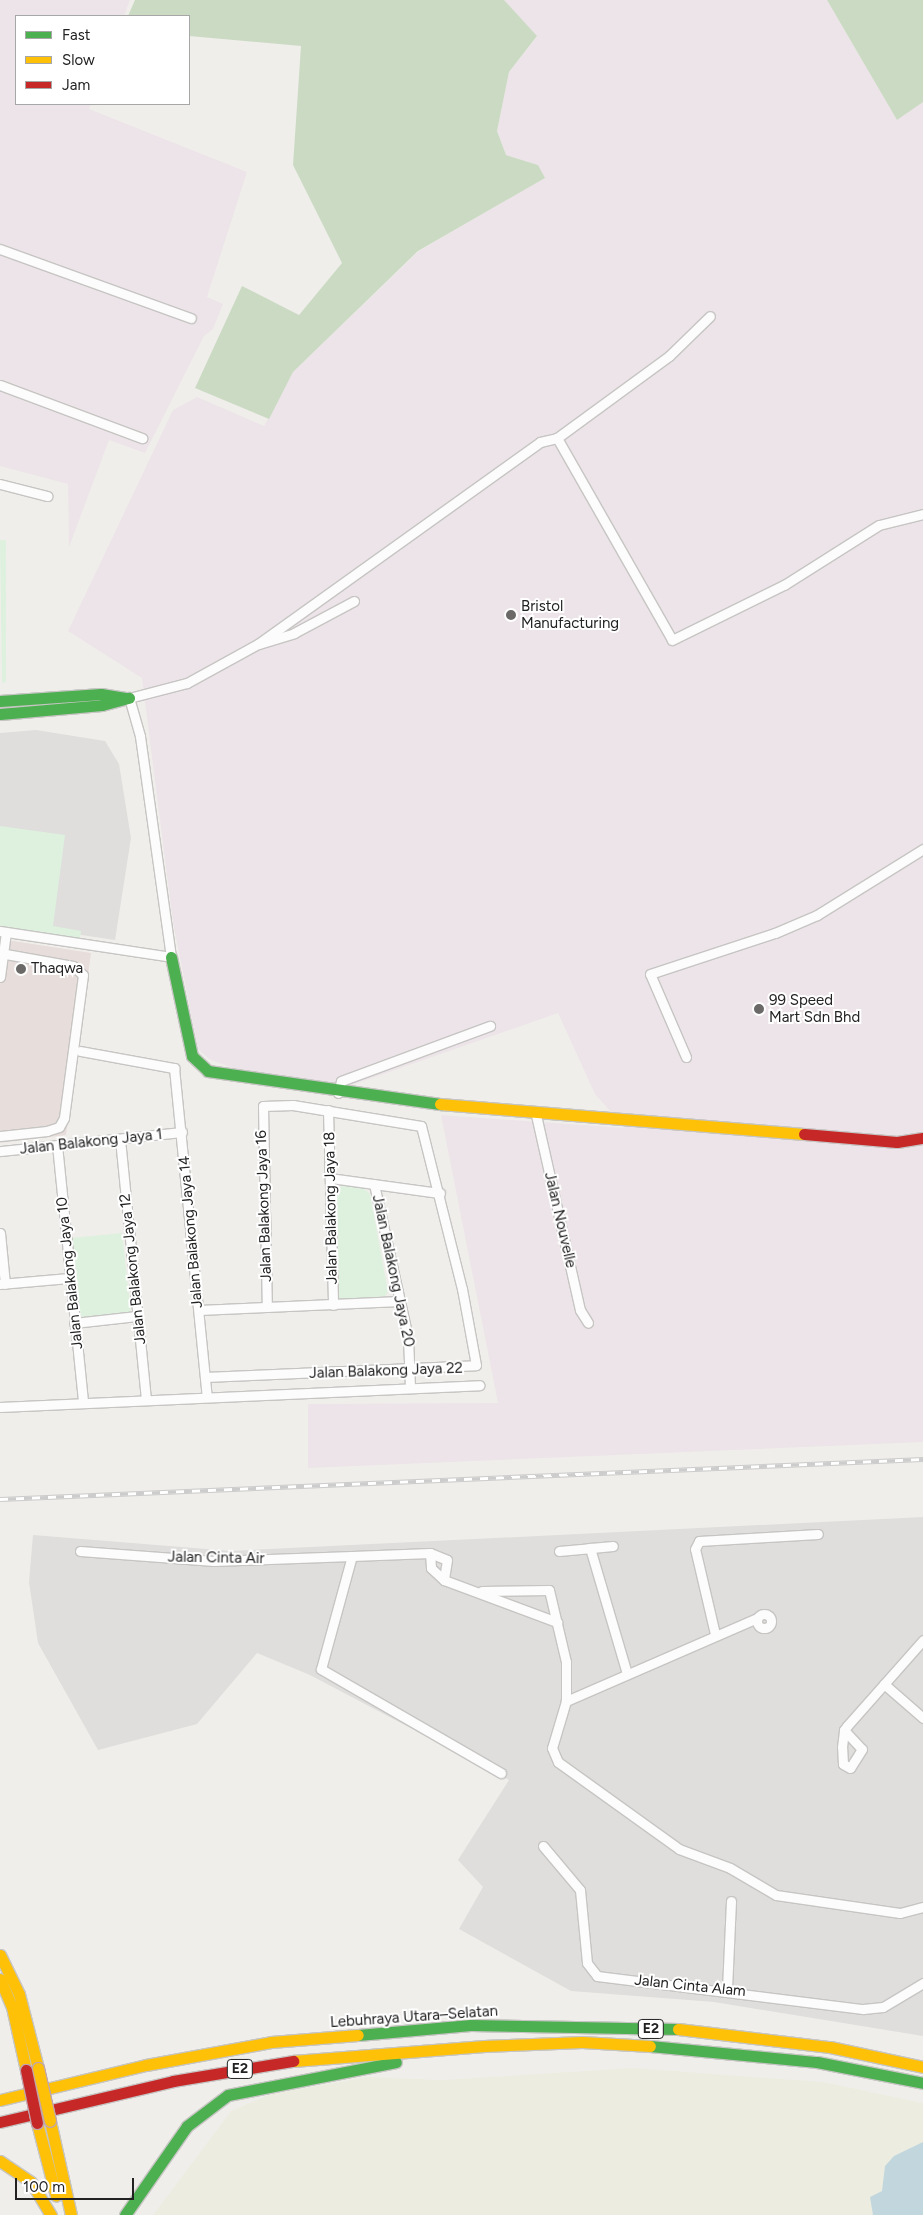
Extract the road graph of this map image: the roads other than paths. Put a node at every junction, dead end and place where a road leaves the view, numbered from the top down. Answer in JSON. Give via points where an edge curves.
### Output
{"nodes":[{"id":1,"x":0,"y":249,"type":"edge"},
{"id":2,"x":710,"y":316,"type":"dead end"},
{"id":3,"x":191,"y":318,"type":"dead end"},
{"id":4,"x":0,"y":385,"type":"edge"},
{"id":5,"x":142,"y":438,"type":"dead end"},
{"id":6,"x":557,"y":438,"type":"junction"},
{"id":7,"x":0,"y":484,"type":"edge"},
{"id":8,"x":47,"y":496,"type":"dead end"},
{"id":9,"x":923,"y":514,"type":"edge"},
{"id":10,"x":354,"y":601,"type":"dead end"},
{"id":11,"x":258,"y":644,"type":"junction"},
{"id":12,"x":129,"y":698,"type":"junction"},
{"id":13,"x":0,"y":701,"type":"edge"},
{"id":14,"x":0,"y":714,"type":"edge"},
{"id":15,"x":923,"y":849,"type":"edge"},
{"id":16,"x":3,"y":931,"type":"edge"},
{"id":17,"x":1,"y":953,"type":"edge"},
{"id":18,"x":172,"y":957,"type":"junction"},
{"id":19,"x":0,"y":977,"type":"edge"},
{"id":20,"x":490,"y":1026,"type":"dead end"},
{"id":21,"x":80,"y":1051,"type":"dead end"},
{"id":22,"x":686,"y":1057,"type":"dead end"},
{"id":23,"x":338,"y":1093,"type":"junction"},
{"id":24,"x":328,"y":1110,"type":"junction"},
{"id":25,"x":536,"y":1115,"type":"junction"},
{"id":26,"x":182,"y":1132,"type":"junction"},
{"id":27,"x":0,"y":1136,"type":"edge"},
{"id":28,"x":923,"y":1138,"type":"edge"},
{"id":29,"x":120,"y":1139,"type":"junction"},
{"id":30,"x":57,"y":1146,"type":"junction"},
{"id":31,"x":0,"y":1152,"type":"edge"},
{"id":32,"x":330,"y":1178,"type":"junction"},
{"id":33,"x":374,"y":1184,"type":"junction"},
{"id":34,"x":440,"y":1193,"type":"junction"},
{"id":35,"x":0,"y":1234,"type":"edge"},
{"id":36,"x":69,"y":1278,"type":"junction"},
{"id":37,"x":3,"y":1284,"type":"edge"},
{"id":38,"x":400,"y":1301,"type":"junction"},
{"id":39,"x":333,"y":1305,"type":"junction"},
{"id":40,"x":267,"y":1307,"type":"junction"},
{"id":41,"x":199,"y":1310,"type":"junction"},
{"id":42,"x":137,"y":1316,"type":"junction"},
{"id":43,"x":74,"y":1323,"type":"junction"},
{"id":44,"x":588,"y":1323,"type":"dead end"},
{"id":45,"x":412,"y":1369,"type":"junction"},
{"id":46,"x":205,"y":1377,"type":"junction"},
{"id":47,"x":479,"y":1385,"type":"dead end"},
{"id":48,"x":410,"y":1387,"type":"junction"},
{"id":49,"x":206,"y":1396,"type":"junction"},
{"id":50,"x":146,"y":1398,"type":"junction"},
{"id":51,"x":83,"y":1401,"type":"junction"},
{"id":52,"x":0,"y":1408,"type":"edge"},
{"id":53,"x":818,"y":1534,"type":"dead end"},
{"id":54,"x":613,"y":1546,"type":"dead end"},
{"id":55,"x":590,"y":1548,"type":"junction"},
{"id":56,"x":80,"y":1551,"type":"dead end"},
{"id":57,"x":559,"y":1551,"type":"dead end"},
{"id":58,"x":430,"y":1554,"type":"junction"},
{"id":59,"x":352,"y":1556,"type":"junction"},
{"id":60,"x":444,"y":1580,"type":"junction"},
{"id":61,"x":482,"y":1591,"type":"junction"},
{"id":62,"x":757,"y":1618,"type":"dead end"},
{"id":63,"x":557,"y":1622,"type":"junction"},
{"id":64,"x":715,"y":1634,"type":"junction"},
{"id":65,"x":923,"y":1640,"type":"edge"},
{"id":66,"x":627,"y":1674,"type":"junction"},
{"id":67,"x":884,"y":1684,"type":"junction"},
{"id":68,"x":566,"y":1701,"type":"junction"},
{"id":69,"x":923,"y":1718,"type":"edge"},
{"id":70,"x":844,"y":1730,"type":"dead end"},
{"id":71,"x":501,"y":1773,"type":"dead end"},
{"id":72,"x":543,"y":1846,"type":"dead end"},
{"id":73,"x":731,"y":1901,"type":"dead end"},
{"id":74,"x":923,"y":1907,"type":"edge"},
{"id":75,"x":0,"y":1955,"type":"edge"},
{"id":76,"x":0,"y":1979,"type":"edge"},
{"id":77,"x":923,"y":1983,"type":"edge"},
{"id":78,"x":727,"y":1989,"type":"junction"},
{"id":79,"x":484,"y":2046,"type":"junction"},
{"id":80,"x":146,"y":2065,"type":"junction"},
{"id":81,"x":923,"y":2068,"type":"edge"},
{"id":82,"x":923,"y":2083,"type":"edge"},
{"id":83,"x":0,"y":2090,"type":"edge"},
{"id":84,"x":0,"y":2100,"type":"edge"},
{"id":85,"x":0,"y":2122,"type":"edge"},
{"id":86,"x":0,"y":2161,"type":"edge"},
{"id":87,"x":51,"y":2215,"type":"edge"},
{"id":88,"x":60,"y":2215,"type":"edge"},
{"id":89,"x":71,"y":2215,"type":"edge"},
{"id":90,"x":125,"y":2215,"type":"edge"}],
"edges":[{"from":1,"to":3,"type":"street"},
{"from":2,"to":6,"type":"street","via":[[669,356]]},
{"from":4,"to":5,"type":"street"},
{"from":6,"to":9,"type":"street","via":[[672,640],[784,584],[879,525]]},
{"from":6,"to":11,"type":"street","via":[[540,442]]},
{"from":7,"to":8,"type":"street"},
{"from":10,"to":11,"type":"street","via":[[294,634]]},
{"from":11,"to":12,"type":"street","via":[[186,682]]},
{"from":12,"to":13,"type":"main road","via":[[101,694]]},
{"from":12,"to":14,"type":"main road","via":[[102,705]]},
{"from":12,"to":18,"type":"street","via":[[140,736]]},
{"from":15,"to":22,"type":"street","via":[[817,915],[776,933],[650,974]]},
{"from":16,"to":17,"type":"street"},
{"from":16,"to":18,"type":"street"},
{"from":17,"to":19,"type":"street"},
{"from":17,"to":27,"type":"street","via":[[80,969],[64,1118],[59,1127],[47,1131]]},
{"from":18,"to":23,"type":"main road","via":[[197,1065],[224,1074]]},
{"from":20,"to":23,"type":"street","via":[[340,1081]]},
{"from":21,"to":26,"type":"street","name":"Jalan Balakong Jaya 14","via":[[174,1068]]},
{"from":23,"to":25,"type":"main road"},
{"from":24,"to":32,"type":"street","name":"Jalan Balakong Jaya 18"},
{"from":24,"to":34,"type":"street","name":"Jalan Balakong Jaya 22","via":[[415,1122],[425,1131]]},
{"from":24,"to":40,"type":"street","name":"Jalan Balakong Jaya 16","via":[[263,1106]]},
{"from":25,"to":28,"type":"main road","via":[[664,1120],[897,1142]]},
{"from":25,"to":44,"type":"street","name":"Jalan Nouvelle","via":[[580,1310]]},
{"from":26,"to":29,"type":"street","name":"Jalan Balakong Jaya 1"},
{"from":26,"to":41,"type":"street","name":"Jalan Balakong Jaya 14"},
{"from":29,"to":30,"type":"street","name":"Jalan Balakong Jaya 1"},
{"from":29,"to":42,"type":"street","name":"Jalan Balakong Jaya 12"},
{"from":30,"to":31,"type":"street","name":"Jalan Balakong Jaya 1"},
{"from":30,"to":36,"type":"street","name":"Jalan Balakong Jaya 10"},
{"from":32,"to":33,"type":"street"},
{"from":32,"to":39,"type":"street","name":"Jalan Balakong Jaya 18"},
{"from":33,"to":34,"type":"street"},
{"from":33,"to":38,"type":"street","name":"Jalan Balakong Jaya 20"},
{"from":34,"to":45,"type":"street","name":"Jalan Balakong Jaya 22","via":[[478,1358],[469,1368]]},
{"from":35,"to":37,"type":"street"},
{"from":36,"to":37,"type":"street"},
{"from":36,"to":43,"type":"street","name":"Jalan Balakong Jaya 10"},
{"from":38,"to":39,"type":"street"},
{"from":38,"to":45,"type":"street","name":"Jalan Balakong Jaya 20"},
{"from":39,"to":40,"type":"street"},
{"from":40,"to":41,"type":"street"},
{"from":41,"to":46,"type":"street","name":"Jalan Balakong Jaya 14"},
{"from":42,"to":43,"type":"street"},
{"from":42,"to":50,"type":"street","name":"Jalan Balakong Jaya 12"},
{"from":43,"to":51,"type":"street","name":"Jalan Balakong Jaya 10"},
{"from":45,"to":46,"type":"street","name":"Jalan Balakong Jaya 22"},
{"from":45,"to":48,"type":"street","name":"Jalan Balakong Jaya 20"},
{"from":46,"to":49,"type":"street","name":"Jalan Balakong Jaya 14"},
{"from":47,"to":48,"type":"street"},
{"from":48,"to":49,"type":"street"},
{"from":49,"to":50,"type":"street"},
{"from":50,"to":51,"type":"street"},
{"from":51,"to":52,"type":"street"},
{"from":53,"to":64,"type":"street","via":[[699,1541],[695,1549]]},
{"from":54,"to":55,"type":"street"},
{"from":55,"to":57,"type":"street"},
{"from":55,"to":66,"type":"street"},
{"from":56,"to":59,"type":"street","name":"Jalan Cinta Air","via":[[214,1561]]},
{"from":58,"to":59,"type":"street","name":"Jalan Cinta Air"},
{"from":58,"to":60,"type":"street","via":[[431,1568]]},
{"from":58,"to":60,"type":"street","via":[[447,1560]]},
{"from":59,"to":71,"type":"street","via":[[321,1669]]},
{"from":60,"to":61,"type":"street"},
{"from":61,"to":63,"type":"street"},
{"from":61,"to":63,"type":"street","via":[[547,1588]]},
{"from":62,"to":64,"type":"street"},
{"from":63,"to":68,"type":"street","via":[[566,1662]]},
{"from":64,"to":66,"type":"street"},
{"from":65,"to":67,"type":"street"},
{"from":66,"to":68,"type":"street"},
{"from":67,"to":69,"type":"street"},
{"from":67,"to":70,"type":"street"},
{"from":68,"to":74,"type":"street","via":[[552,1756],[679,1849],[730,1868],[776,1895],[900,1913]]},
{"from":72,"to":78,"type":"street","name":"Jalan Cinta Alam","via":[[580,1890],[590,1971],[598,1976]]},
{"from":73,"to":78,"type":"street"},
{"from":75,"to":89,"type":"main road","bridge":true,"via":[[19,1994]]},
{"from":76,"to":88,"type":"main road","bridge":true,"via":[[12,2007]]},
{"from":77,"to":78,"type":"street","name":"Jalan Cinta Alam","via":[[883,2007],[863,2009]]},
{"from":79,"to":82,"type":"main road","number":"E2","via":[[582,2042],[695,2048],[817,2062]]},
{"from":79,"to":85,"type":"main road","number":"E2","via":[[279,2062],[173,2081]]},
{"from":79,"to":90,"type":"main road","via":[[228,2095],[187,2126]]},
{"from":80,"to":81,"type":"main road","name":"Lebuhraya Utara–Selatan","number":"E2","via":[[271,2042],[471,2025],[701,2030],[830,2047]]},
{"from":80,"to":83,"type":"main road","via":[[126,2063]]},
{"from":80,"to":84,"type":"main road","name":"Lebuhraya Utara–Selatan","number":"E2"},
{"from":86,"to":87,"type":"main road","via":[[31,2182]]}]}
